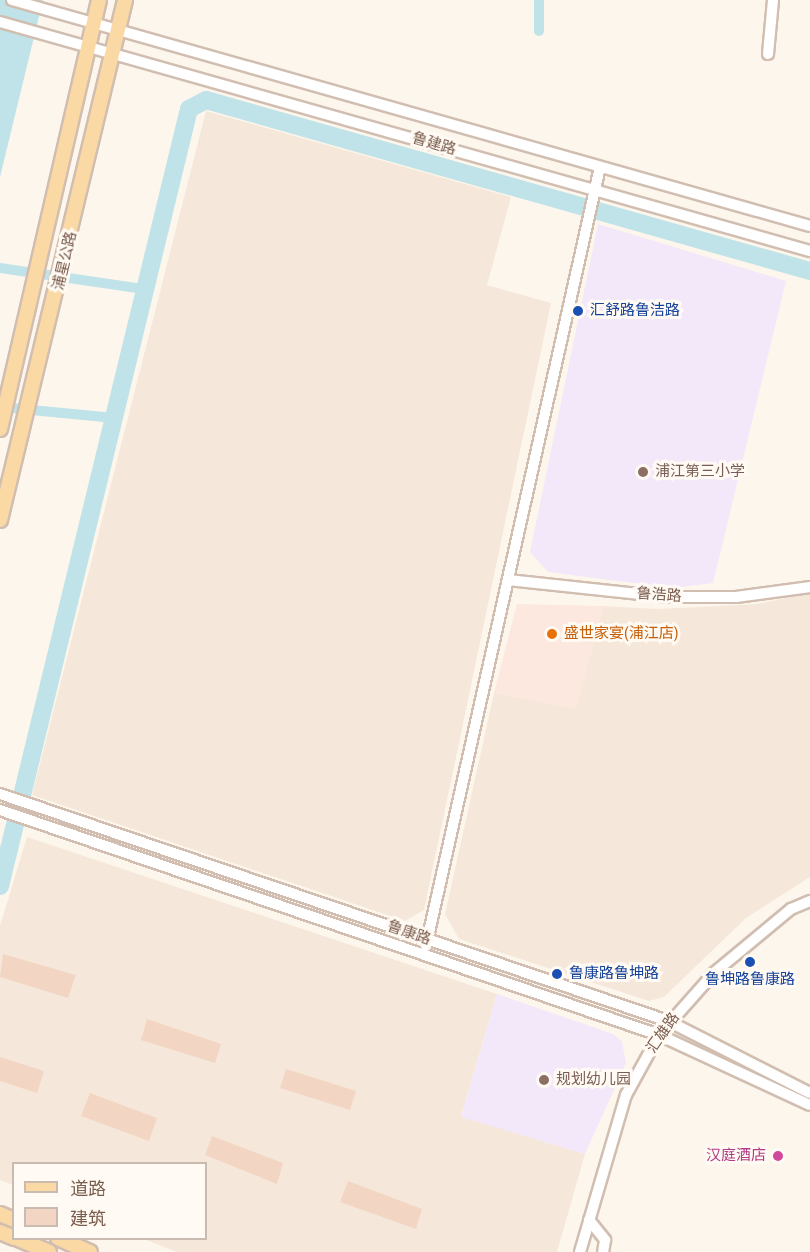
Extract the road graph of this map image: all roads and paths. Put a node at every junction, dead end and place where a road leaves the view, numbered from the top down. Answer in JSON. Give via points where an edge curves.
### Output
{"nodes":[{"id":1,"x":12,"y":0,"type":"edge"},
{"id":2,"x":99,"y":0,"type":"edge"},
{"id":3,"x":125,"y":0,"type":"edge"},
{"id":4,"x":773,"y":0,"type":"edge"},
{"id":5,"x":0,"y":22,"type":"edge"},
{"id":6,"x":94,"y":24,"type":"junction"},
{"id":7,"x":118,"y":31,"type":"junction"},
{"id":8,"x":88,"y":48,"type":"junction"},
{"id":9,"x":113,"y":54,"type":"junction"},
{"id":10,"x":768,"y":54,"type":"dead end"},
{"id":11,"x":600,"y":167,"type":"junction"},
{"id":12,"x":595,"y":190,"type":"junction"},
{"id":13,"x":810,"y":226,"type":"edge"},
{"id":14,"x":810,"y":251,"type":"edge"},
{"id":15,"x":1,"y":425,"type":"edge"},
{"id":16,"x":0,"y":520,"type":"edge"},
{"id":17,"x":508,"y":580,"type":"junction"},
{"id":18,"x":810,"y":587,"type":"edge"},
{"id":19,"x":0,"y":794,"type":"edge"},
{"id":20,"x":0,"y":810,"type":"edge"},
{"id":21,"x":810,"y":901,"type":"edge"},
{"id":22,"x":427,"y":939,"type":"junction"},
{"id":23,"x":423,"y":954,"type":"junction"},
{"id":24,"x":668,"y":1022,"type":"junction"},
{"id":25,"x":659,"y":1035,"type":"junction"},
{"id":26,"x":810,"y":1093,"type":"edge"},
{"id":27,"x":810,"y":1105,"type":"edge"},
{"id":28,"x":589,"y":1220,"type":"junction"},
{"id":29,"x":20,"y":1240,"type":"edge"},
{"id":30,"x":60,"y":1240,"type":"edge"},
{"id":31,"x":49,"y":1252,"type":"edge"},
{"id":32,"x":90,"y":1252,"type":"edge"},
{"id":33,"x":580,"y":1252,"type":"edge"},
{"id":34,"x":603,"y":1252,"type":"edge"}],
"edges":[{"from":1,"to":6,"type":"street","name":"鲁建路"},
{"from":2,"to":6,"type":"main road","name":"浦星公路"},
{"from":3,"to":7,"type":"main road","name":"浦星公路"},
{"from":4,"to":10,"type":"street"},
{"from":5,"to":8,"type":"street","name":"鲁建路"},
{"from":6,"to":7,"type":"street","name":"鲁建路"},
{"from":6,"to":8,"type":"main road","name":"浦星公路"},
{"from":7,"to":9,"type":"main road","name":"浦星公路"},
{"from":7,"to":11,"type":"street","name":"鲁建路"},
{"from":8,"to":9,"type":"street","name":"鲁建路"},
{"from":8,"to":15,"type":"main road","name":"浦星公路"},
{"from":9,"to":12,"type":"street","name":"鲁建路"},
{"from":9,"to":16,"type":"main road","name":"浦星公路"},
{"from":11,"to":12,"type":"street"},
{"from":11,"to":13,"type":"street","name":"鲁建路"},
{"from":12,"to":14,"type":"street","name":"鲁建路"},
{"from":12,"to":17,"type":"street"},
{"from":17,"to":18,"type":"street","name":"鲁浩路","via":[[666,597],[736,597]]},
{"from":17,"to":22,"type":"street"},
{"from":19,"to":22,"type":"street","name":"鲁康路"},
{"from":20,"to":23,"type":"street","name":"鲁康路"},
{"from":21,"to":24,"type":"street","name":"汇雄路","via":[[791,909],[715,972]]},
{"from":22,"to":23,"type":"street"},
{"from":22,"to":24,"type":"street","name":"鲁康路"},
{"from":23,"to":25,"type":"street","name":"鲁康路"},
{"from":24,"to":25,"type":"street","name":"汇雄路"},
{"from":24,"to":26,"type":"street","name":"鲁康路"},
{"from":25,"to":27,"type":"street","name":"鲁康路"},
{"from":25,"to":28,"type":"street","name":"汇雄路","via":[[626,1095]]},
{"from":28,"to":33,"type":"street","name":"汇雄路"},
{"from":28,"to":34,"type":"street","via":[[598,1225],[605,1240]]},
{"from":29,"to":31,"type":"main road"},
{"from":30,"to":32,"type":"main road"}]}
